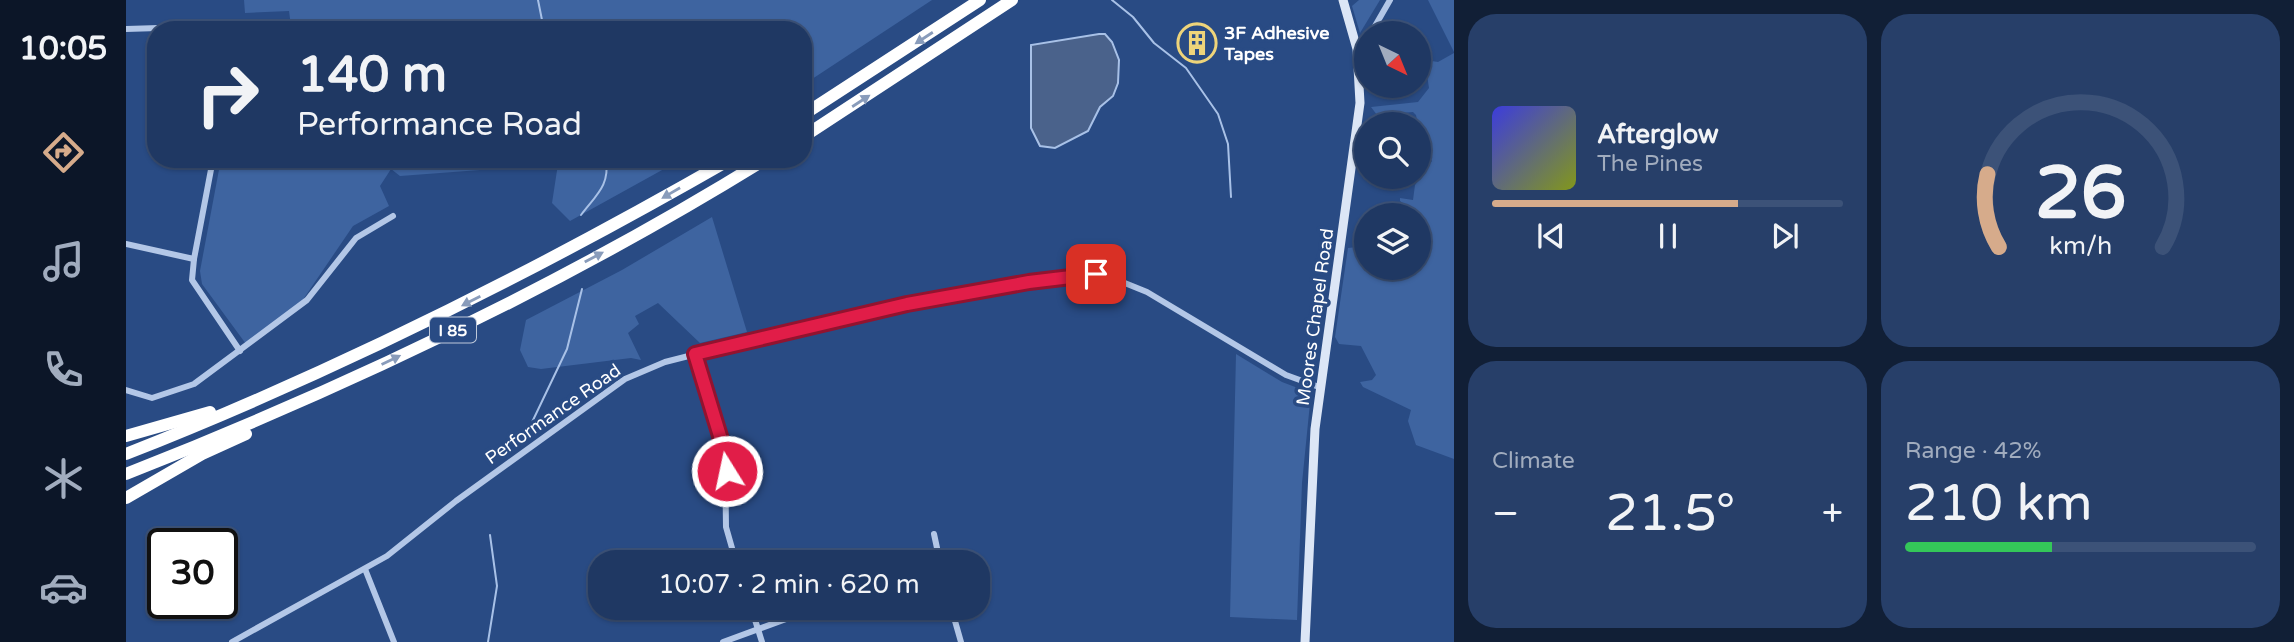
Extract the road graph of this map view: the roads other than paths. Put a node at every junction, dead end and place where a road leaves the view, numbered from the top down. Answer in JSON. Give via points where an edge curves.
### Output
{"nodes":[{"id":1,"x":980,"y":0,"type":"edge"},
{"id":2,"x":1012,"y":0,"type":"edge"},
{"id":3,"x":1343,"y":0,"type":"edge"},
{"id":4,"x":1390,"y":0,"type":"edge"},
{"id":5,"x":1378,"y":21,"type":"edge"},
{"id":6,"x":126,"y":29,"type":"edge"},
{"id":7,"x":147,"y":29,"type":"edge"},
{"id":8,"x":1354,"y":38,"type":"edge"},
{"id":9,"x":1358,"y":98,"type":"edge"},
{"id":10,"x":812,"y":110,"type":"edge"},
{"id":11,"x":812,"y":130,"type":"edge"},
{"id":12,"x":212,"y":168,"type":"edge"},
{"id":13,"x":715,"y":168,"type":"edge"},
{"id":14,"x":750,"y":168,"type":"edge"},
{"id":15,"x":393,"y":216,"type":"dead end"},
{"id":16,"x":126,"y":244,"type":"edge"},
{"id":17,"x":194,"y":259,"type":"junction"},
{"id":18,"x":240,"y":351,"type":"junction"},
{"id":19,"x":695,"y":354,"type":"junction"},
{"id":20,"x":368,"y":371,"type":"junction"},
{"id":21,"x":1319,"y":387,"type":"junction"},
{"id":22,"x":126,"y":390,"type":"edge"},
{"id":23,"x":268,"y":396,"type":"junction"},
{"id":24,"x":126,"y":436,"type":"edge"},
{"id":25,"x":126,"y":454,"type":"edge"},
{"id":26,"x":126,"y":474,"type":"edge"},
{"id":27,"x":126,"y":498,"type":"edge"},
{"id":28,"x":934,"y":534,"type":"dead end"},
{"id":29,"x":733,"y":550,"type":"edge"},
{"id":30,"x":937,"y":550,"type":"edge"},
{"id":31,"x":365,"y":569,"type":"junction"},
{"id":32,"x":755,"y":620,"type":"edge"},
{"id":33,"x":786,"y":620,"type":"edge"},
{"id":34,"x":955,"y":620,"type":"edge"},
{"id":35,"x":758,"y":631,"type":"junction"},
{"id":36,"x":232,"y":642,"type":"edge"},
{"id":37,"x":394,"y":642,"type":"edge"},
{"id":38,"x":723,"y":642,"type":"edge"},
{"id":39,"x":762,"y":642,"type":"edge"},
{"id":40,"x":961,"y":642,"type":"edge"},
{"id":41,"x":1305,"y":642,"type":"edge"}],
"edges":[{"from":1,"to":10,"type":"highway","one_way":true},
{"from":11,"to":2,"type":"highway","one_way":true},
{"from":3,"to":8,"type":"main road","name":"Moores Chapel Road"},
{"from":4,"to":5,"type":"street"},
{"from":6,"to":7,"type":"street"},
{"from":9,"to":21,"type":"main road","name":"Moores Chapel Road"},
{"from":12,"to":17,"type":"street"},
{"from":13,"to":23,"type":"highway","number":"I 85","one_way":true,"via":[[479,297]]},
{"from":20,"to":14,"type":"highway","number":"I 85","one_way":true,"via":[[584,263]]},
{"from":15,"to":18,"type":"street","via":[[356,238],[307,300]]},
{"from":16,"to":17,"type":"street"},
{"from":17,"to":18,"type":"street","via":[[194,286]]},
{"from":18,"to":22,"type":"street","via":[[184,390],[152,398]]},
{"from":19,"to":21,"type":"street","name":"Performance Road","via":[[907,304],[1096,274],[1133,285],[1276,370]]},
{"from":19,"to":29,"type":"street","via":[[725,454],[726,527]]},
{"from":19,"to":31,"type":"street","name":"Performance Road","via":[[648,367],[625,379]]},
{"from":20,"to":26,"type":"highway","number":"I 85"},
{"from":20,"to":27,"type":"highway","via":[[303,408],[202,454]]},
{"from":21,"to":41,"type":"main road","name":"Moores Chapel Road"},
{"from":23,"to":24,"type":"highway"},
{"from":23,"to":25,"type":"highway","number":"I 85"},
{"from":28,"to":30,"type":"street"},
{"from":31,"to":36,"type":"street","name":"Performance Road"},
{"from":31,"to":37,"type":"street"},
{"from":32,"to":35,"type":"street"},
{"from":33,"to":35,"type":"street"},
{"from":34,"to":40,"type":"street"},
{"from":35,"to":38,"type":"street"},
{"from":35,"to":39,"type":"street"}]}
